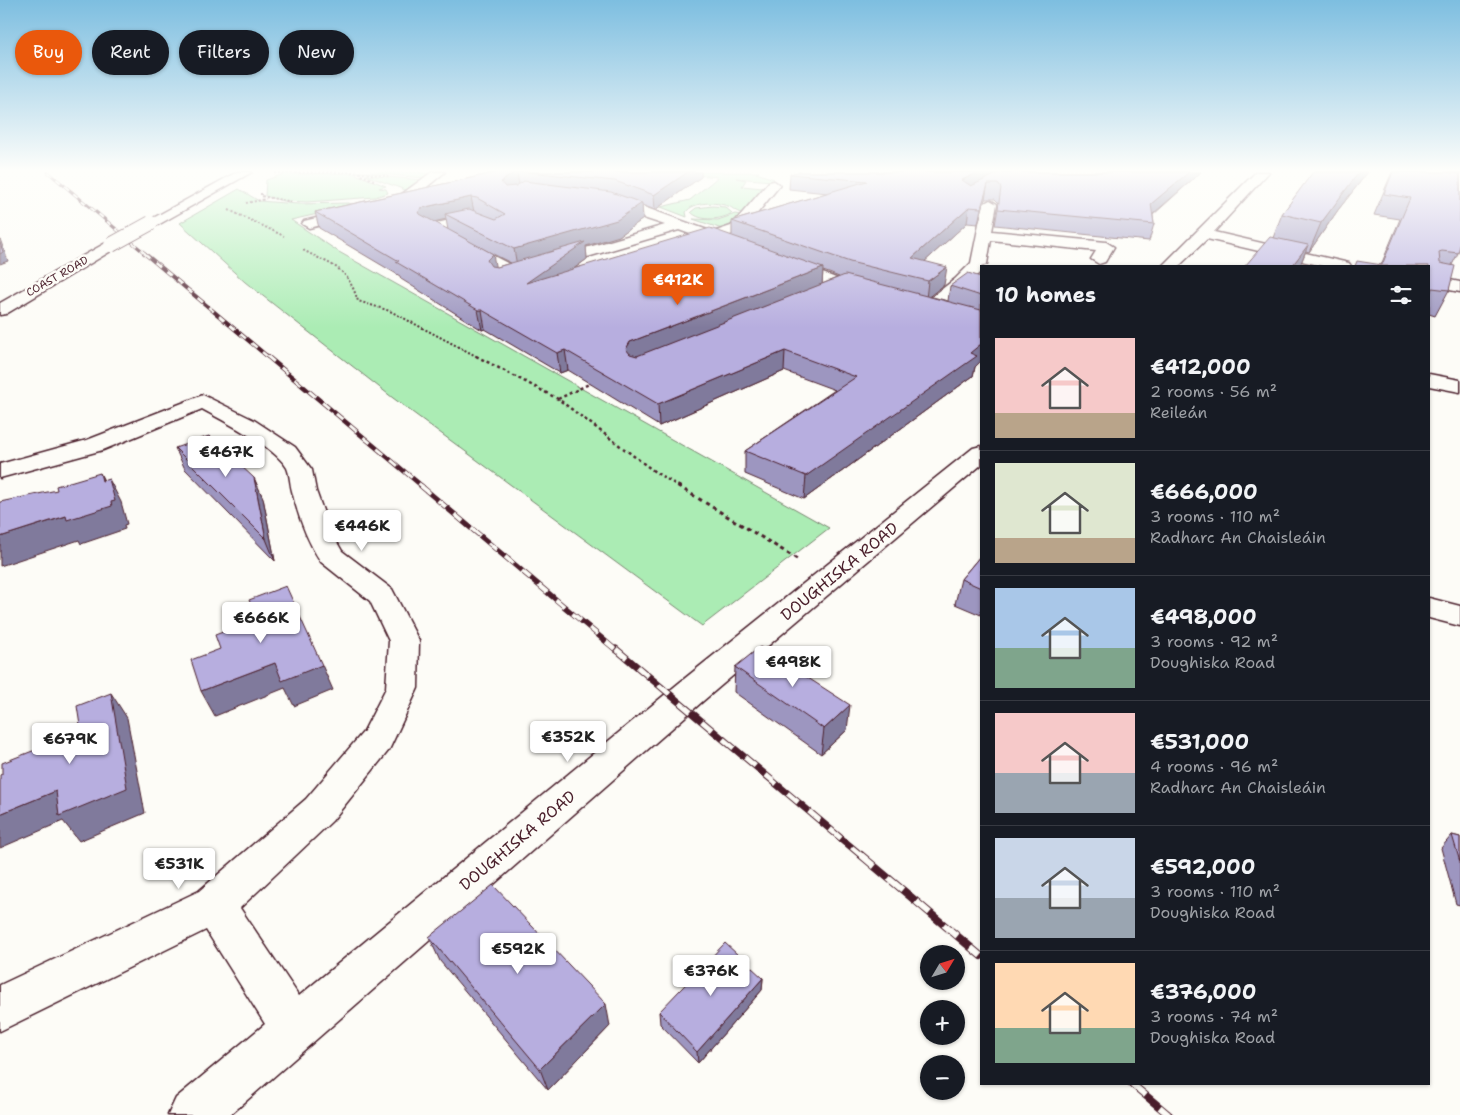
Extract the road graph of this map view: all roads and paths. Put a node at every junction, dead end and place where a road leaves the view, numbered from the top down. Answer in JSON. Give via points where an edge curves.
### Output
{"nodes":[{"id":1,"x":149,"y":224,"type":"edge"},
{"id":2,"x":258,"y":224,"type":"edge"},
{"id":3,"x":450,"y":224,"type":"edge"},
{"id":4,"x":487,"y":224,"type":"edge"},
{"id":5,"x":741,"y":224,"type":"edge"},
{"id":6,"x":987,"y":224,"type":"edge"},
{"id":7,"x":1213,"y":224,"type":"edge"},
{"id":8,"x":680,"y":225,"type":"joint"},
{"id":9,"x":499,"y":230,"type":"edge"},
{"id":10,"x":1204,"y":234,"type":"junction"},
{"id":11,"x":986,"y":235,"type":"junction"},
{"id":12,"x":286,"y":237,"type":"dead end"},
{"id":13,"x":714,"y":238,"type":"junction"},
{"id":14,"x":300,"y":247,"type":"dead end"},
{"id":15,"x":747,"y":250,"type":"edge"},
{"id":16,"x":1099,"y":259,"type":"dead end"},
{"id":17,"x":772,"y":260,"type":"edge"},
{"id":18,"x":1171,"y":265,"type":"edge"},
{"id":19,"x":1339,"y":265,"type":"edge"},
{"id":20,"x":1430,"y":282,"type":"edge"},
{"id":21,"x":842,"y":286,"type":"junction"},
{"id":22,"x":1460,"y":287,"type":"edge"},
{"id":23,"x":882,"y":296,"type":"edge"},
{"id":24,"x":815,"y":297,"type":"edge"},
{"id":25,"x":910,"y":303,"type":"edge"},
{"id":26,"x":930,"y":308,"type":"junction"},
{"id":27,"x":0,"y":310,"type":"edge"},
{"id":28,"x":952,"y":313,"type":"edge"},
{"id":29,"x":598,"y":380,"type":"edge"},
{"id":30,"x":1430,"y":380,"type":"edge"},
{"id":31,"x":1460,"y":386,"type":"edge"},
{"id":32,"x":558,"y":399,"type":"junction"},
{"id":33,"x":977,"y":463,"type":"edge"},
{"id":34,"x":0,"y":471,"type":"edge"},
{"id":35,"x":830,"y":578,"type":"junction"},
{"id":36,"x":1430,"y":608,"type":"edge"},
{"id":37,"x":1460,"y":616,"type":"edge"},
{"id":38,"x":214,"y":905,"type":"junction"},
{"id":39,"x":0,"y":1008,"type":"edge"},
{"id":40,"x":293,"y":1028,"type":"junction"},
{"id":41,"x":193,"y":1115,"type":"edge"}],
"edges":[{"from":1,"to":27,"type":"street","name":"COAST ROAD","bridge":true},
{"from":2,"to":12,"type":"path"},
{"from":3,"to":8,"type":"street","via":[[430,229],[508,276]]},
{"from":4,"to":9,"type":"street"},
{"from":5,"to":13,"type":"street"},
{"from":6,"to":11,"type":"street"},
{"from":7,"to":10,"type":"street"},
{"from":8,"to":13,"type":"street"},
{"from":10,"to":18,"type":"street"},
{"from":10,"to":19,"type":"street"},
{"from":11,"to":16,"type":"street","via":[[1106,247]]},
{"from":11,"to":26,"type":"street","via":[[979,264],[961,284]]},
{"from":13,"to":15,"type":"street"},
{"from":14,"to":32,"type":"path","via":[[344,272],[358,301],[390,311]]},
{"from":17,"to":21,"type":"street"},
{"from":20,"to":22,"type":"street"},
{"from":21,"to":23,"type":"street"},
{"from":21,"to":24,"type":"street"},
{"from":25,"to":26,"type":"street"},
{"from":26,"to":28,"type":"street"},
{"from":29,"to":32,"type":"path"},
{"from":30,"to":31,"type":"street"},
{"from":32,"to":35,"type":"path","via":[[655,472]]},
{"from":33,"to":35,"type":"street","name":"DOUGHISKA ROAD"},
{"from":34,"to":38,"type":"street","via":[[95,446],[203,401],[286,452],[300,470],[317,530],[331,556],[382,596],[404,641],[402,688],[377,740],[319,810]]},
{"from":35,"to":40,"type":"street","name":"DOUGHISKA ROAD"},
{"from":36,"to":37,"type":"street"},
{"from":38,"to":39,"type":"street"},
{"from":38,"to":40,"type":"street"},
{"from":40,"to":41,"type":"street","name":"DOUGHISKA ROAD"}]}
